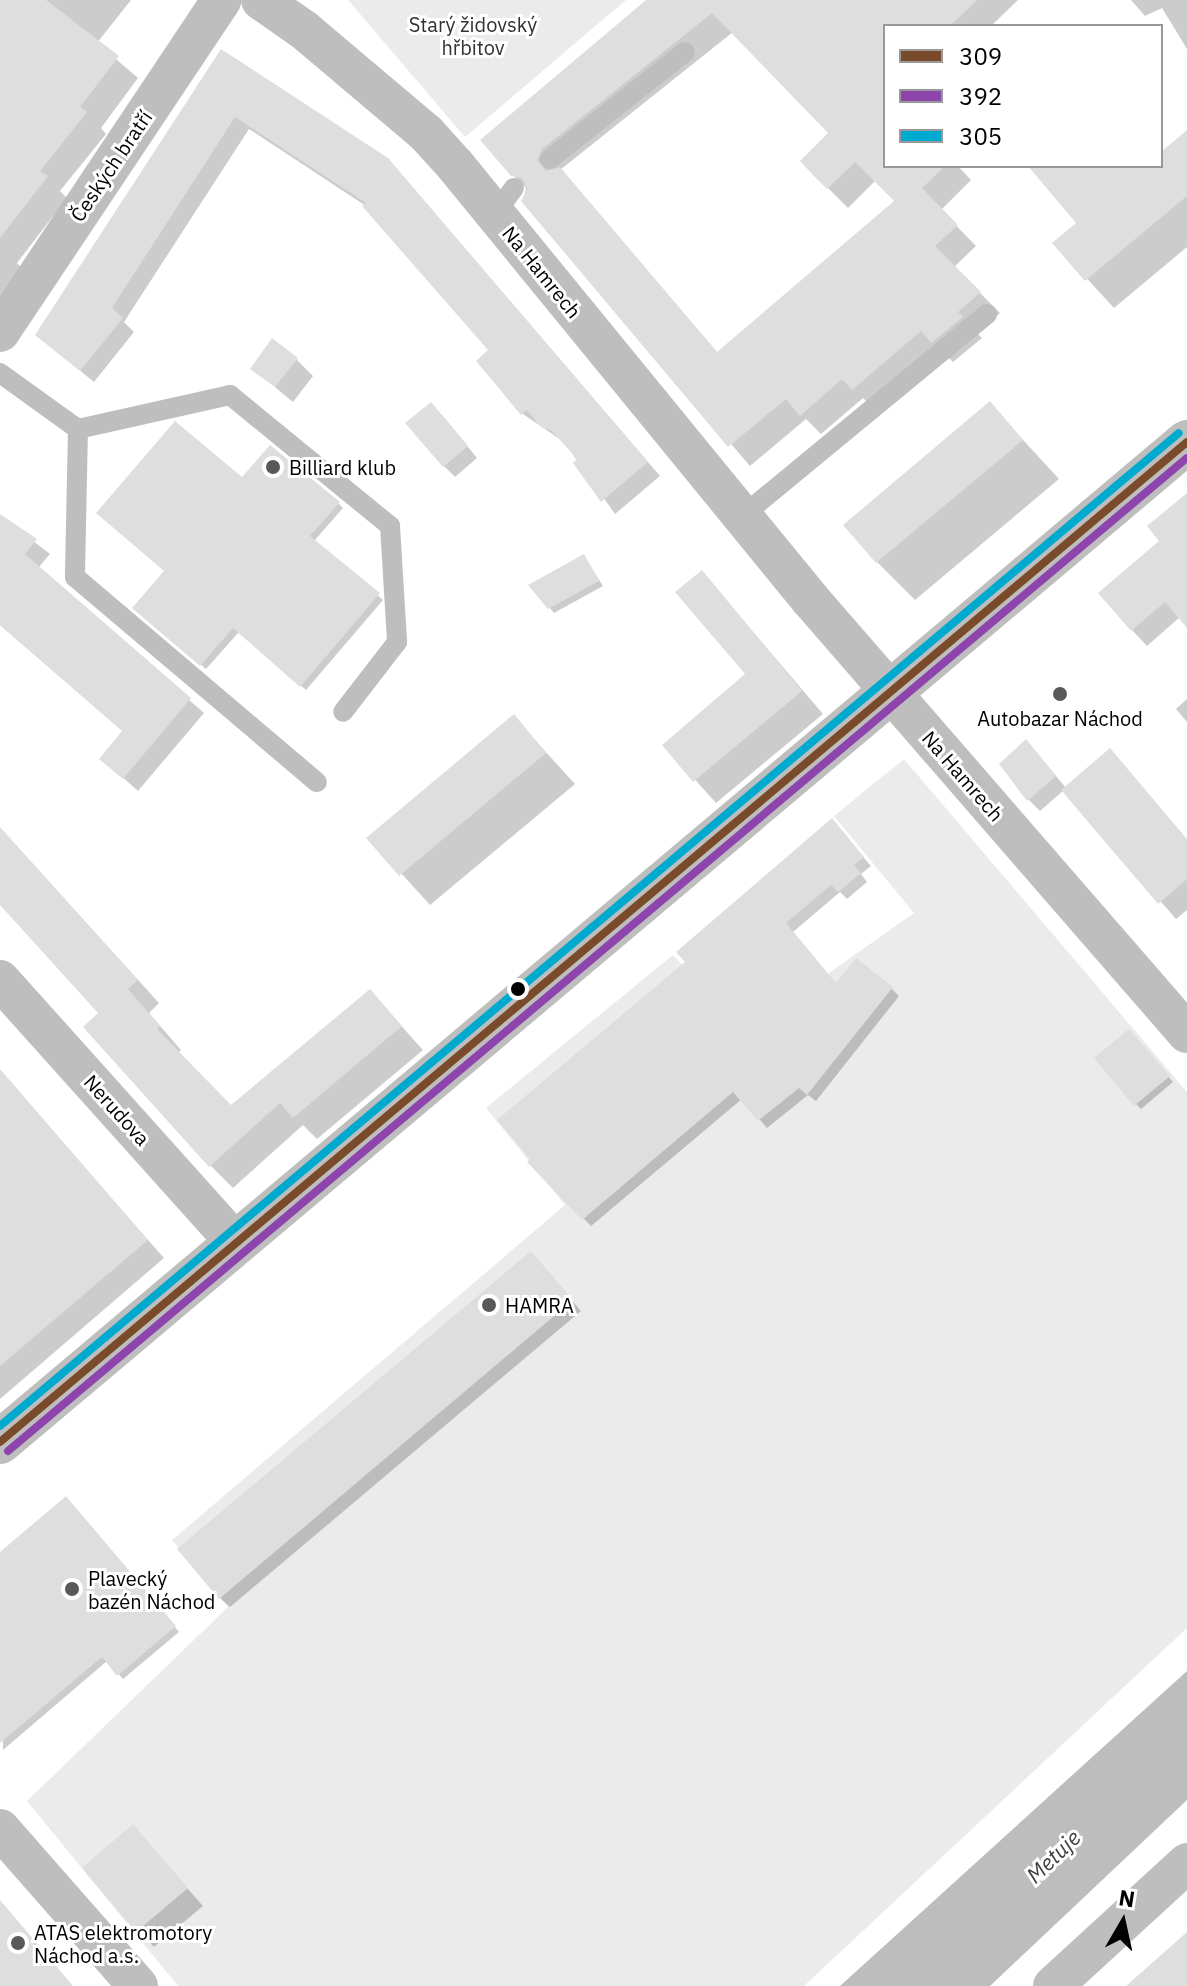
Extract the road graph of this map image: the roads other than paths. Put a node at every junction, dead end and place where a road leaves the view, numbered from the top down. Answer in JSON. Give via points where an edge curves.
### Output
{"nodes":[{"id":1,"x":221,"y":0,"type":"edge"},
{"id":2,"x":261,"y":0,"type":"edge"},
{"id":3,"x":685,"y":52,"type":"dead end"},
{"id":4,"x":550,"y":159,"type":"dead end"},
{"id":5,"x":987,"y":314,"type":"dead end"},
{"id":6,"x":0,"y":332,"type":"edge"},
{"id":7,"x":0,"y":373,"type":"edge"},
{"id":8,"x":78,"y":429,"type":"junction"},
{"id":9,"x":1187,"y":442,"type":"edge"},
{"id":10,"x":741,"y":517,"type":"junction"},
{"id":11,"x":891,"y":691,"type":"junction"},
{"id":12,"x":343,"y":712,"type":"dead end"},
{"id":13,"x":317,"y":782,"type":"dead end"},
{"id":14,"x":0,"y":980,"type":"edge"},
{"id":15,"x":1187,"y":1033,"type":"edge"},
{"id":16,"x":234,"y":1241,"type":"junction"},
{"id":17,"x":0,"y":1442,"type":"edge"},
{"id":18,"x":0,"y":1829,"type":"edge"},
{"id":19,"x":1187,"y":1863,"type":"edge"},
{"id":20,"x":138,"y":1986,"type":"edge"},
{"id":21,"x":1053,"y":1986,"type":"edge"}],
"edges":[{"from":1,"to":6,"type":"street","name":"Českých bratří"},
{"from":2,"to":10,"type":"street","name":"Na Hamrech","via":[[304,30],[504,201]]},
{"from":3,"to":4,"type":"lane"},
{"from":5,"to":10,"type":"lane"},
{"from":7,"to":8,"type":"lane"},
{"from":8,"to":12,"type":"lane","via":[[230,395],[390,526],[397,642]]},
{"from":8,"to":13,"type":"lane","via":[[75,577]]},
{"from":9,"to":11,"type":"main road"},
{"from":10,"to":11,"type":"street","name":"Na Hamrech"},
{"from":11,"to":15,"type":"street","name":"Na Hamrech"},
{"from":11,"to":16,"type":"main road"},
{"from":14,"to":16,"type":"street","name":"Nerudova"},
{"from":16,"to":17,"type":"main road"},
{"from":18,"to":20,"type":"street"},
{"from":19,"to":21,"type":"street"}]}
